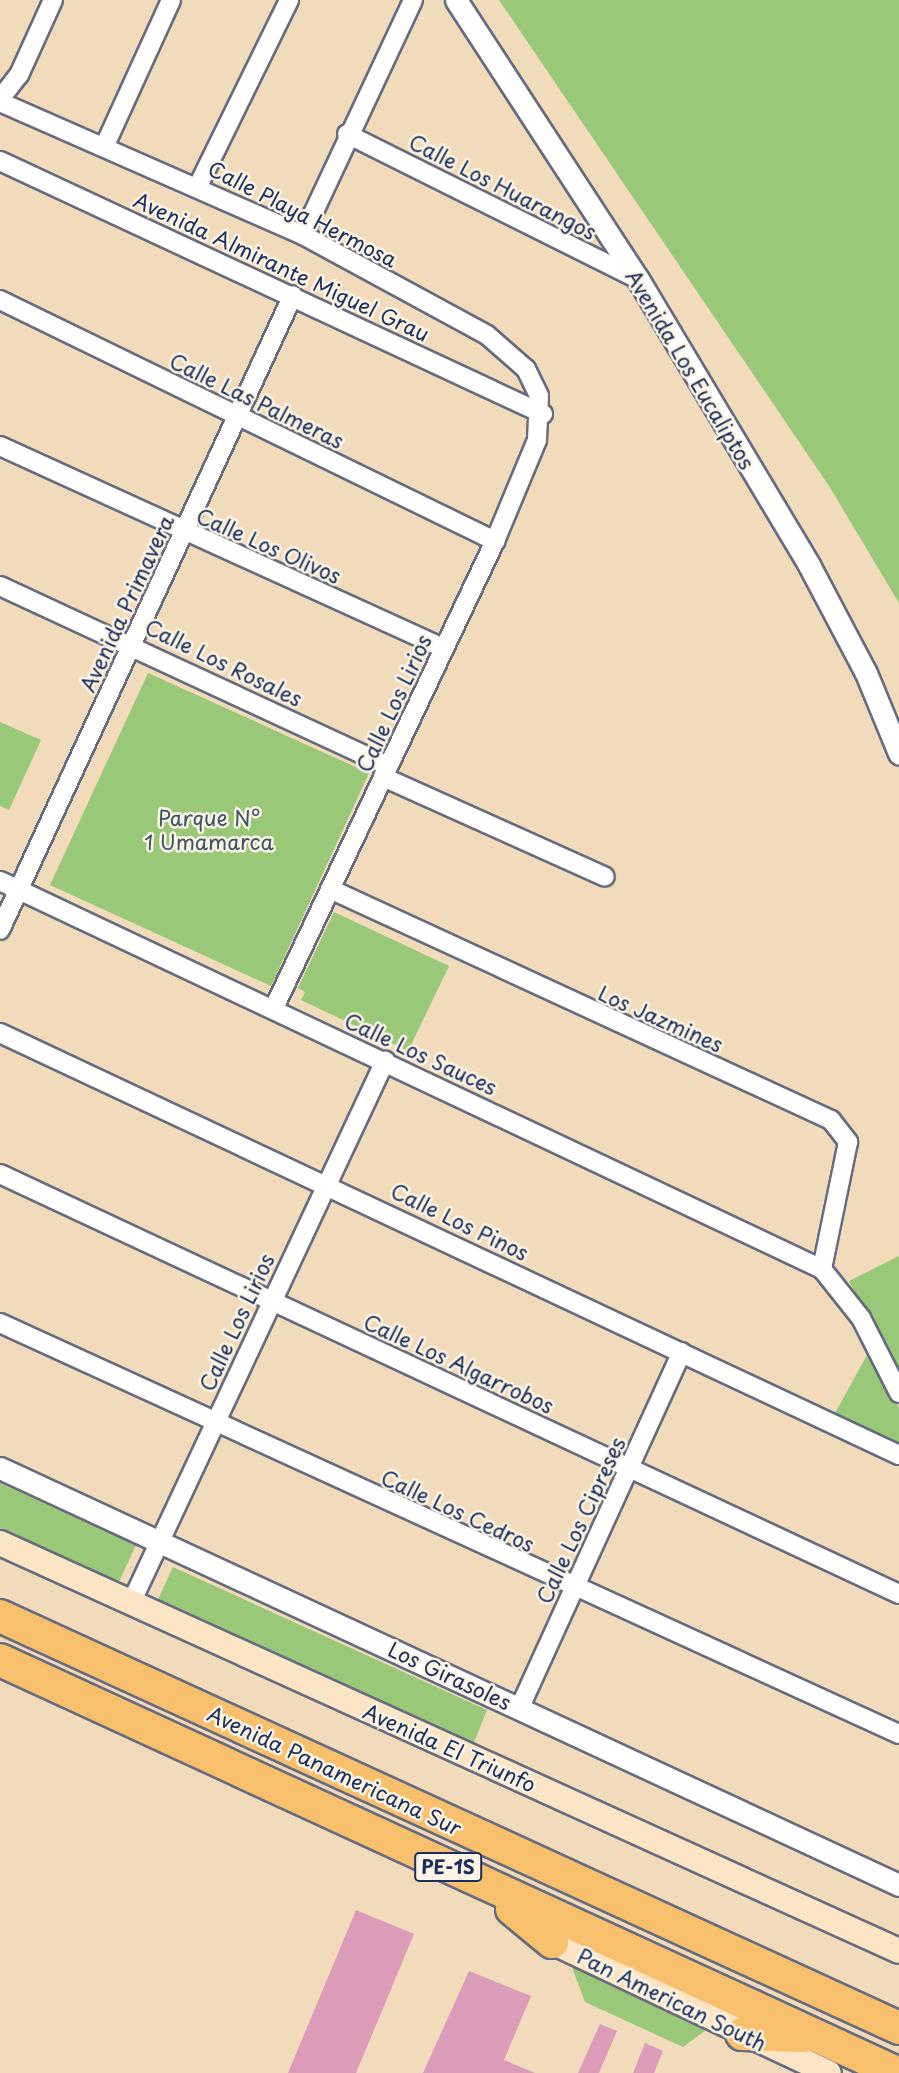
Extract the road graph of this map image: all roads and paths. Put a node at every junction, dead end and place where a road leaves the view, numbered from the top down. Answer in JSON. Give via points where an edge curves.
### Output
{"nodes":[{"id":1,"x":52,"y":0,"type":"edge"},
{"id":2,"x":172,"y":0,"type":"edge"},
{"id":3,"x":289,"y":0,"type":"edge"},
{"id":4,"x":414,"y":0,"type":"edge"},
{"id":5,"x":456,"y":0,"type":"edge"},
{"id":6,"x":0,"y":101,"type":"edge"},
{"id":7,"x":347,"y":134,"type":"junction"},
{"id":8,"x":105,"y":145,"type":"junction"},
{"id":9,"x":0,"y":160,"type":"edge"},
{"id":10,"x":198,"y":186,"type":"junction"},
{"id":11,"x":303,"y":235,"type":"junction"},
{"id":12,"x":638,"y":279,"type":"junction"},
{"id":13,"x":293,"y":295,"type":"junction"},
{"id":14,"x":0,"y":300,"type":"edge"},
{"id":15,"x":543,"y":415,"type":"junction"},
{"id":16,"x":237,"y":416,"type":"junction"},
{"id":17,"x":0,"y":446,"type":"edge"},
{"id":18,"x":183,"y":532,"type":"junction"},
{"id":19,"x":495,"y":541,"type":"junction"},
{"id":20,"x":0,"y":586,"type":"edge"},
{"id":21,"x":133,"y":643,"type":"junction"},
{"id":22,"x":444,"y":649,"type":"junction"},
{"id":23,"x":899,"y":753,"type":"edge"},
{"id":24,"x":386,"y":771,"type":"junction"},
{"id":25,"x":604,"y":877,"type":"dead end"},
{"id":26,"x":0,"y":881,"type":"edge"},
{"id":27,"x":330,"y":889,"type":"junction"},
{"id":28,"x":18,"y":890,"type":"junction"},
{"id":29,"x":0,"y":930,"type":"edge"},
{"id":30,"x":274,"y":1008,"type":"junction"},
{"id":31,"x":0,"y":1033,"type":"edge"},
{"id":32,"x":385,"y":1061,"type":"junction"},
{"id":33,"x":0,"y":1174,"type":"edge"},
{"id":34,"x":326,"y":1182,"type":"junction"},
{"id":35,"x":822,"y":1269,"type":"junction"},
{"id":36,"x":271,"y":1299,"type":"junction"},
{"id":37,"x":0,"y":1322,"type":"edge"},
{"id":38,"x":682,"y":1352,"type":"junction"},
{"id":39,"x":899,"y":1393,"type":"edge"},
{"id":40,"x":215,"y":1422,"type":"junction"},
{"id":41,"x":899,"y":1455,"type":"edge"},
{"id":42,"x":0,"y":1468,"type":"edge"},
{"id":43,"x":628,"y":1469,"type":"junction"},
{"id":44,"x":159,"y":1542,"type":"junction"},
{"id":45,"x":0,"y":1543,"type":"edge"},
{"id":46,"x":573,"y":1588,"type":"junction"},
{"id":47,"x":899,"y":1594,"type":"edge"},
{"id":48,"x":131,"y":1603,"type":"junction"},
{"id":49,"x":0,"y":1616,"type":"edge"},
{"id":50,"x":0,"y":1660,"type":"edge"},
{"id":51,"x":520,"y":1707,"type":"junction"},
{"id":52,"x":899,"y":1734,"type":"edge"},
{"id":53,"x":430,"y":1859,"type":"junction"},
{"id":54,"x":899,"y":1885,"type":"edge"},
{"id":55,"x":552,"y":1942,"type":"joint"},
{"id":56,"x":899,"y":1951,"type":"edge"},
{"id":57,"x":899,"y":2028,"type":"edge"},
{"id":58,"x":742,"y":2034,"type":"junction"},
{"id":59,"x":816,"y":2037,"type":"junction"},
{"id":60,"x":829,"y":2073,"type":"edge"},
{"id":61,"x":897,"y":2073,"type":"edge"}],
"edges":[{"from":1,"to":6,"type":"street","via":[[19,75]]},
{"from":2,"to":8,"type":"street"},
{"from":3,"to":10,"type":"street"},
{"from":4,"to":7,"type":"street"},
{"from":5,"to":12,"type":"street","name":"Avenida Los Eucaliptos"},
{"from":6,"to":8,"type":"street","name":"Calle Playa Hermosa"},
{"from":7,"to":11,"type":"street"},
{"from":7,"to":12,"type":"street","name":"Calle Los Huarangos"},
{"from":8,"to":10,"type":"street","name":"Calle Playa Hermosa"},
{"from":9,"to":13,"type":"street","name":"Avenida Almirante Miguel Grau"},
{"from":10,"to":11,"type":"street","name":"Calle Playa Hermosa"},
{"from":11,"to":15,"type":"street","name":"Calle Playa Hermosa","via":[[504,346],[526,369]]},
{"from":12,"to":23,"type":"street","name":"Avenida Los Eucaliptos","via":[[809,565],[866,673]]},
{"from":13,"to":15,"type":"street","name":"Avenida Almirante Miguel Grau"},
{"from":13,"to":16,"type":"street","name":"Avenida Primavera"},
{"from":14,"to":16,"type":"street","name":"Calle Las Palmeras"},
{"from":15,"to":19,"type":"street","name":"Calle Los Lirios"},
{"from":16,"to":18,"type":"street","name":"Avenida Primavera"},
{"from":16,"to":19,"type":"street","name":"Calle Las Palmeras"},
{"from":17,"to":18,"type":"street","name":"Calle Los Olivos"},
{"from":18,"to":21,"type":"street","name":"Avenida Primavera"},
{"from":18,"to":22,"type":"street","name":"Calle Los Olivos"},
{"from":19,"to":22,"type":"street","name":"Calle Los Lirios"},
{"from":20,"to":21,"type":"street","name":"Calle Los Rosales"},
{"from":21,"to":24,"type":"street","name":"Calle Los Rosales"},
{"from":21,"to":28,"type":"street","name":"Avenida Primavera"},
{"from":22,"to":24,"type":"street","name":"Calle Los Lirios"},
{"from":24,"to":25,"type":"street","name":"Calle Los Rosales"},
{"from":24,"to":27,"type":"street","name":"Calle Los Lirios"},
{"from":26,"to":28,"type":"street","name":"Calle Los Sauces"},
{"from":27,"to":30,"type":"street","name":"Calle Los Lirios"},
{"from":27,"to":35,"type":"street","name":"Los Jazmines","via":[[831,1120],[848,1142]]},
{"from":28,"to":29,"type":"street","name":"Avenida Primavera"},
{"from":28,"to":30,"type":"street","name":"Calle Los Sauces"},
{"from":30,"to":32,"type":"street","name":"Calle Los Sauces"},
{"from":31,"to":34,"type":"street","name":"Calle Los Pinos"},
{"from":32,"to":34,"type":"street","name":"Calle Los Lirios"},
{"from":32,"to":35,"type":"street","name":"Calle Los Sauces"},
{"from":33,"to":36,"type":"street","name":"Calle Los Algarrobos"},
{"from":34,"to":36,"type":"street","name":"Calle Los Lirios"},
{"from":34,"to":38,"type":"street","name":"Calle Los Pinos"},
{"from":35,"to":39,"type":"street","via":[[861,1318]]},
{"from":36,"to":40,"type":"street","name":"Calle Los Lirios"},
{"from":36,"to":43,"type":"street","name":"Calle Los Algarrobos"},
{"from":37,"to":40,"type":"street","name":"Calle Los Cedros"},
{"from":38,"to":41,"type":"street","name":"Calle Los Pinos"},
{"from":38,"to":43,"type":"street","name":"Calle Los Cipreses"},
{"from":40,"to":44,"type":"street","name":"Calle Los Lirios"},
{"from":40,"to":46,"type":"street","name":"Calle Los Cedros"},
{"from":42,"to":44,"type":"street","name":"Los Girasoles"},
{"from":43,"to":46,"type":"street","name":"Calle Los Cipreses"},
{"from":43,"to":47,"type":"street","name":"Calle Los Algarrobos"},
{"from":44,"to":48,"type":"street","name":"Calle Los Lirios"},
{"from":44,"to":51,"type":"street","name":"Los Girasoles"},
{"from":45,"to":48,"type":"main road","name":"Avenida El Triunfo"},
{"from":46,"to":51,"type":"street","name":"Calle Los Cipreses"},
{"from":46,"to":52,"type":"street","name":"Calle Los Cedros"},
{"from":48,"to":56,"type":"main road","name":"Avenida El Triunfo"},
{"from":49,"to":57,"type":"highway","name":"Avenida Panamericana Sur","number":"PE-1S"},
{"from":50,"to":53,"type":"highway","name":"Avenida Panamericana Sur","number":"PE-1S"},
{"from":51,"to":54,"type":"street","name":"Los Girasoles"},
{"from":53,"to":55,"type":"highway","via":[[531,1921]]},
{"from":53,"to":59,"type":"highway","name":"Avenida Panamericana Sur","number":"PE-1S"},
{"from":55,"to":58,"type":"main road","name":"Pan American South"},
{"from":58,"to":59,"type":"highway"},
{"from":58,"to":60,"type":"main road","name":"Pan American South"},
{"from":59,"to":61,"type":"highway","name":"Avenida Panamericana Sur","number":"PE-1S"}]}
